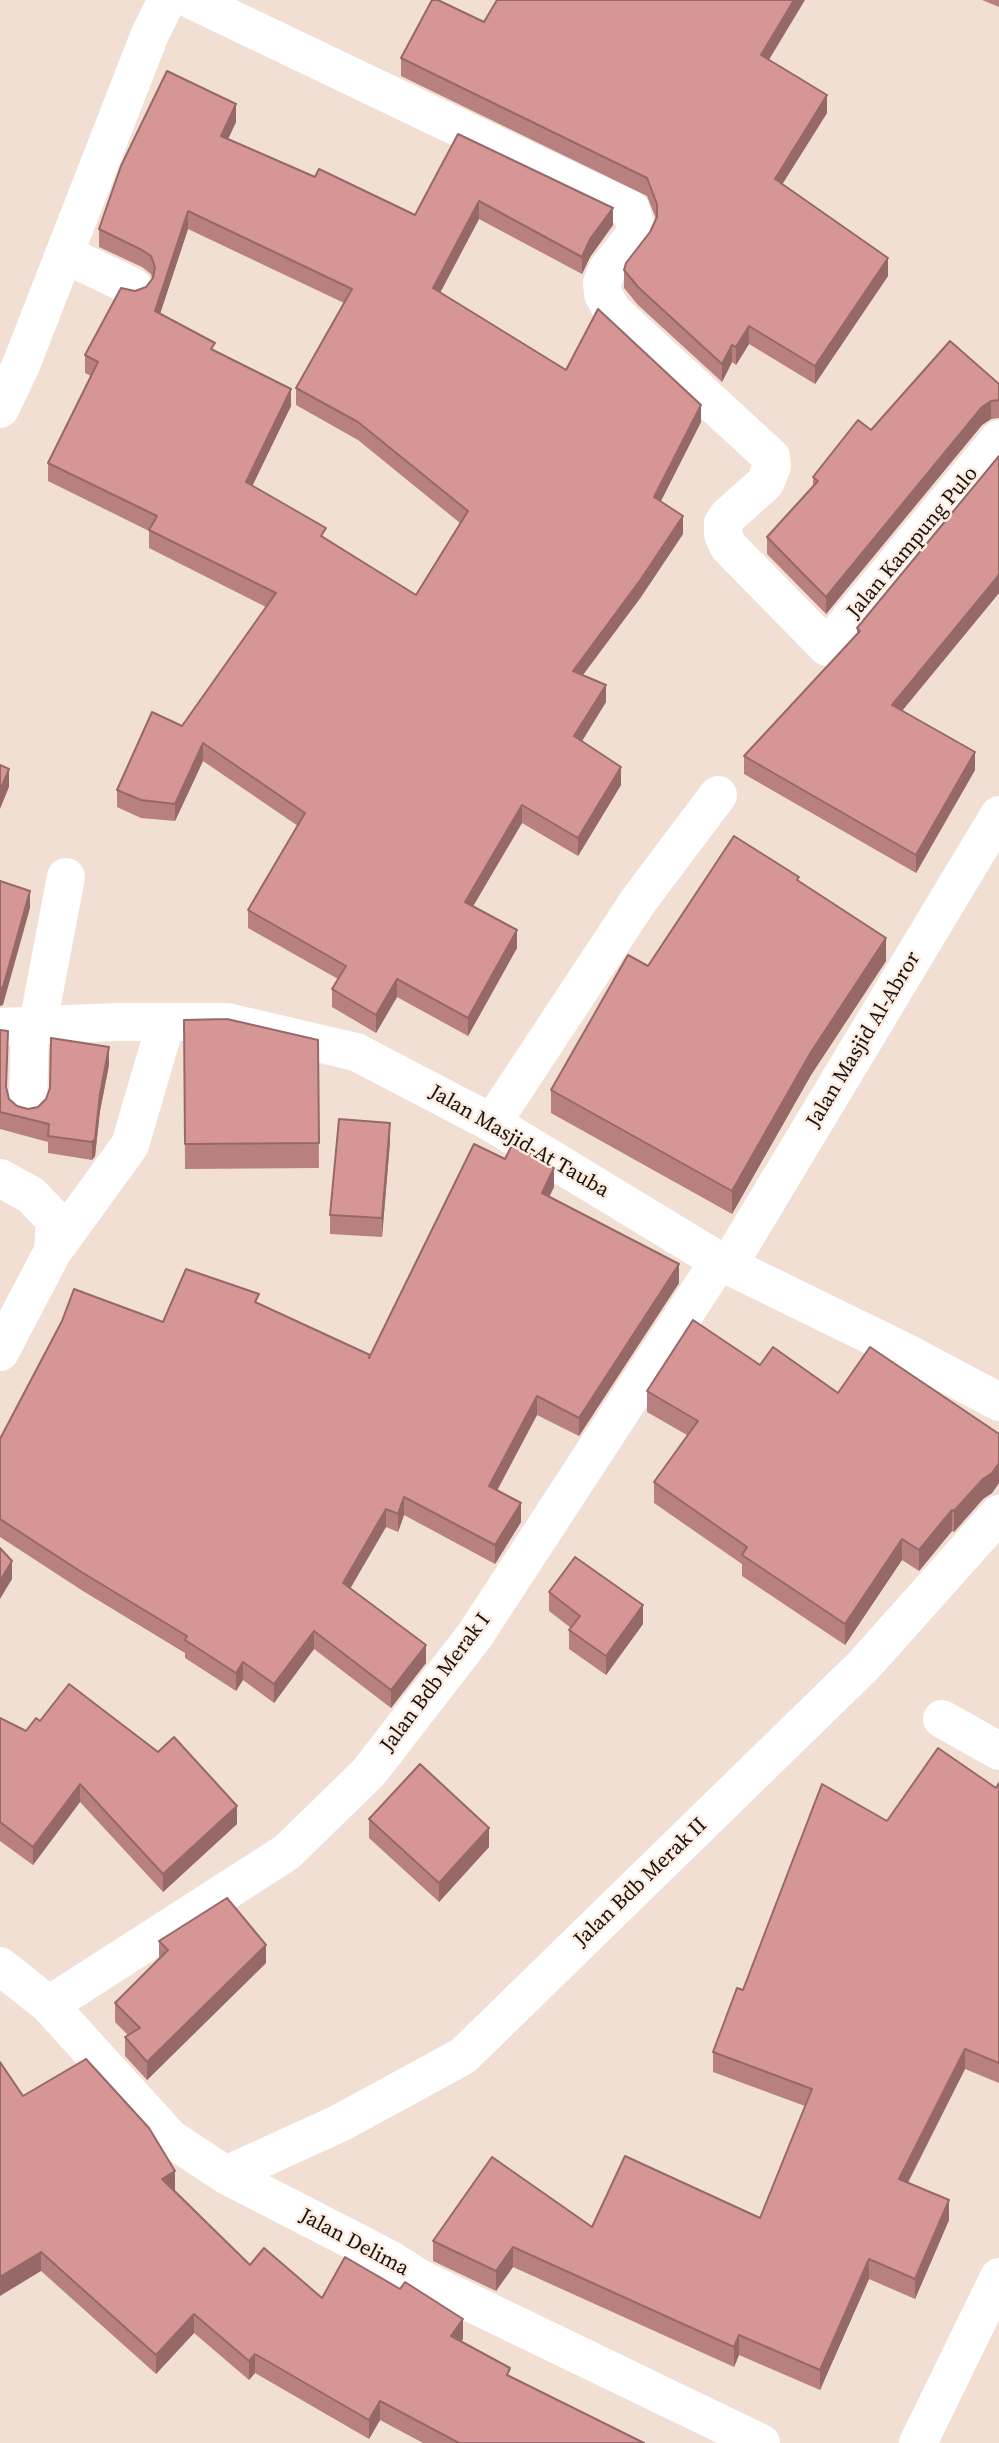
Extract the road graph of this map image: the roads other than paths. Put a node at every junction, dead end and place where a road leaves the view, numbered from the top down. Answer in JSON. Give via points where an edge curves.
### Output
{"nodes":[{"id":1,"x":167,"y":0,"type":"edge"},
{"id":2,"x":192,"y":0,"type":"edge"},
{"id":3,"x":64,"y":254,"type":"junction"},
{"id":4,"x":133,"y":287,"type":"edge"},
{"id":5,"x":0,"y":409,"type":"edge"},
{"id":6,"x":999,"y":439,"type":"edge"},
{"id":7,"x":718,"y":795,"type":"dead end"},
{"id":8,"x":999,"y":815,"type":"edge"},
{"id":9,"x":66,"y":877,"type":"dead end"},
{"id":10,"x":166,"y":1022,"type":"junction"},
{"id":11,"x":23,"y":1025,"type":"edge"},
{"id":12,"x":28,"y":1105,"type":"dead end"},
{"id":13,"x":492,"y":1123,"type":"junction"},
{"id":14,"x":0,"y":1178,"type":"edge"},
{"id":15,"x":53,"y":1251,"type":"junction"},
{"id":16,"x":724,"y":1262,"type":"junction"},
{"id":17,"x":0,"y":1352,"type":"edge"},
{"id":18,"x":999,"y":1402,"type":"edge"},
{"id":19,"x":999,"y":1514,"type":"edge"},
{"id":20,"x":942,"y":1719,"type":"dead end"},
{"id":21,"x":999,"y":1751,"type":"edge"},
{"id":22,"x":0,"y":1966,"type":"edge"},
{"id":23,"x":49,"y":2005,"type":"junction"},
{"id":24,"x":226,"y":2175,"type":"junction"},
{"id":25,"x":999,"y":2277,"type":"edge"},
{"id":26,"x":761,"y":2443,"type":"edge"},
{"id":27,"x":918,"y":2443,"type":"edge"}],
"edges":[{"from":1,"to":3,"type":"street"},
{"from":2,"to":6,"type":"street","name":"Jalan Kampung Pulo","via":[[631,211],[636,228],[633,237],[607,270],[603,294],[623,321],[771,457],[765,483],[728,516],[723,534],[728,546],[827,647]]},
{"from":3,"to":4,"type":"street"},
{"from":3,"to":5,"type":"street"},
{"from":7,"to":13,"type":"street","via":[[639,900]]},
{"from":8,"to":16,"type":"street","name":"Jalan Masjid Al-Abror"},
{"from":9,"to":11,"type":"street"},
{"from":10,"to":11,"type":"street","name":"Jalan Masjid-At Tauba"},
{"from":10,"to":13,"type":"street","name":"Jalan Masjid-At Tauba","via":[[227,1022],[356,1052]]},
{"from":10,"to":15,"type":"street","via":[[130,1145]]},
{"from":11,"to":12,"type":"street"},
{"from":13,"to":16,"type":"street","name":"Jalan Masjid-At Tauba"},
{"from":14,"to":15,"type":"street","via":[[31,1195],[55,1220]]},
{"from":15,"to":17,"type":"street"},
{"from":16,"to":18,"type":"street","name":"Jalan Masjid-At Tauba"},
{"from":16,"to":23,"type":"street","name":"Jalan Bdb Merak I","via":[[475,1636],[369,1772],[287,1852]]},
{"from":19,"to":24,"type":"street","name":"Jalan Bdb Merak II","via":[[864,1665],[463,2056],[340,2123]]},
{"from":20,"to":21,"type":"street"},
{"from":22,"to":23,"type":"street","name":"Jalan Delima"},
{"from":23,"to":24,"type":"street","name":"Jalan Delima","via":[[170,2138]]},
{"from":24,"to":26,"type":"street","name":"Jalan Delima","via":[[419,2278]]},
{"from":25,"to":27,"type":"street"}]}
